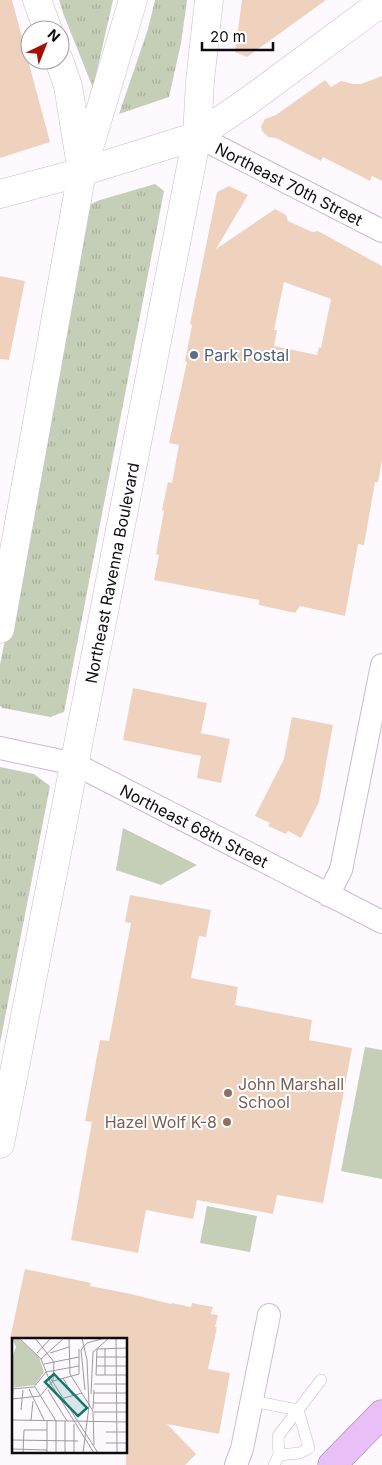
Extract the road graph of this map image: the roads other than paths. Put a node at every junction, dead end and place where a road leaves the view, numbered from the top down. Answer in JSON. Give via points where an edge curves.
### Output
{"nodes":[{"id":1,"x":37,"y":0,"type":"edge"},
{"id":2,"x":133,"y":0,"type":"edge"},
{"id":3,"x":208,"y":0,"type":"edge"},
{"id":4,"x":382,"y":2,"type":"edge"},
{"id":5,"x":44,"y":20,"type":"edge"},
{"id":6,"x":62,"y":70,"type":"edge"},
{"id":7,"x":197,"y":136,"type":"junction"},
{"id":8,"x":82,"y":172,"type":"junction"},
{"id":9,"x":0,"y":194,"type":"edge"},
{"id":10,"x":382,"y":231,"type":"edge"},
{"id":11,"x":0,"y":629,"type":"edge"},
{"id":12,"x":382,"y":665,"type":"edge"},
{"id":13,"x":0,"y":748,"type":"edge"},
{"id":14,"x":75,"y":764,"type":"junction"},
{"id":15,"x":328,"y":895,"type":"junction"},
{"id":16,"x":382,"y":922,"type":"edge"},
{"id":17,"x":0,"y":1144,"type":"edge"},
{"id":18,"x":269,"y":1315,"type":"dead end"},
{"id":19,"x":321,"y":1380,"type":"dead end"},
{"id":20,"x":252,"y":1401,"type":"junction"},
{"id":21,"x":298,"y":1410,"type":"junction"},
{"id":22,"x":382,"y":1414,"type":"edge"},
{"id":23,"x":277,"y":1460,"type":"edge"},
{"id":24,"x":236,"y":1465,"type":"edge"},
{"id":25,"x":332,"y":1465,"type":"edge"}],
"edges":[{"from":1,"to":5,"type":"main road"},
{"from":2,"to":8,"type":"main road"},
{"from":3,"to":7,"type":"main road","name":"Northeast Ravenna Boulevard"},
{"from":4,"to":7,"type":"main road"},
{"from":6,"to":8,"type":"main road"},
{"from":7,"to":8,"type":"main road"},
{"from":7,"to":10,"type":"street","name":"Northeast 70th Street"},
{"from":7,"to":14,"type":"main road","name":"Northeast Ravenna Boulevard"},
{"from":8,"to":9,"type":"main road"},
{"from":8,"to":11,"type":"main road"},
{"from":12,"to":15,"type":"street","via":[[340,870]]},
{"from":13,"to":14,"type":"street","name":"Northeast 68th Street"},
{"from":14,"to":15,"type":"street","name":"Northeast 68th Street"},
{"from":14,"to":17,"type":"main road","name":"Northeast Ravenna Boulevard"},
{"from":15,"to":16,"type":"street","name":"Northeast 68th Street"},
{"from":18,"to":20,"type":"street"},
{"from":19,"to":21,"type":"lane"},
{"from":20,"to":21,"type":"lane"},
{"from":20,"to":24,"type":"street"},
{"from":21,"to":23,"type":"lane","via":[[278,1436]]},
{"from":21,"to":23,"type":"lane","via":[[309,1448]]},
{"from":22,"to":25,"type":"highway"}]}
